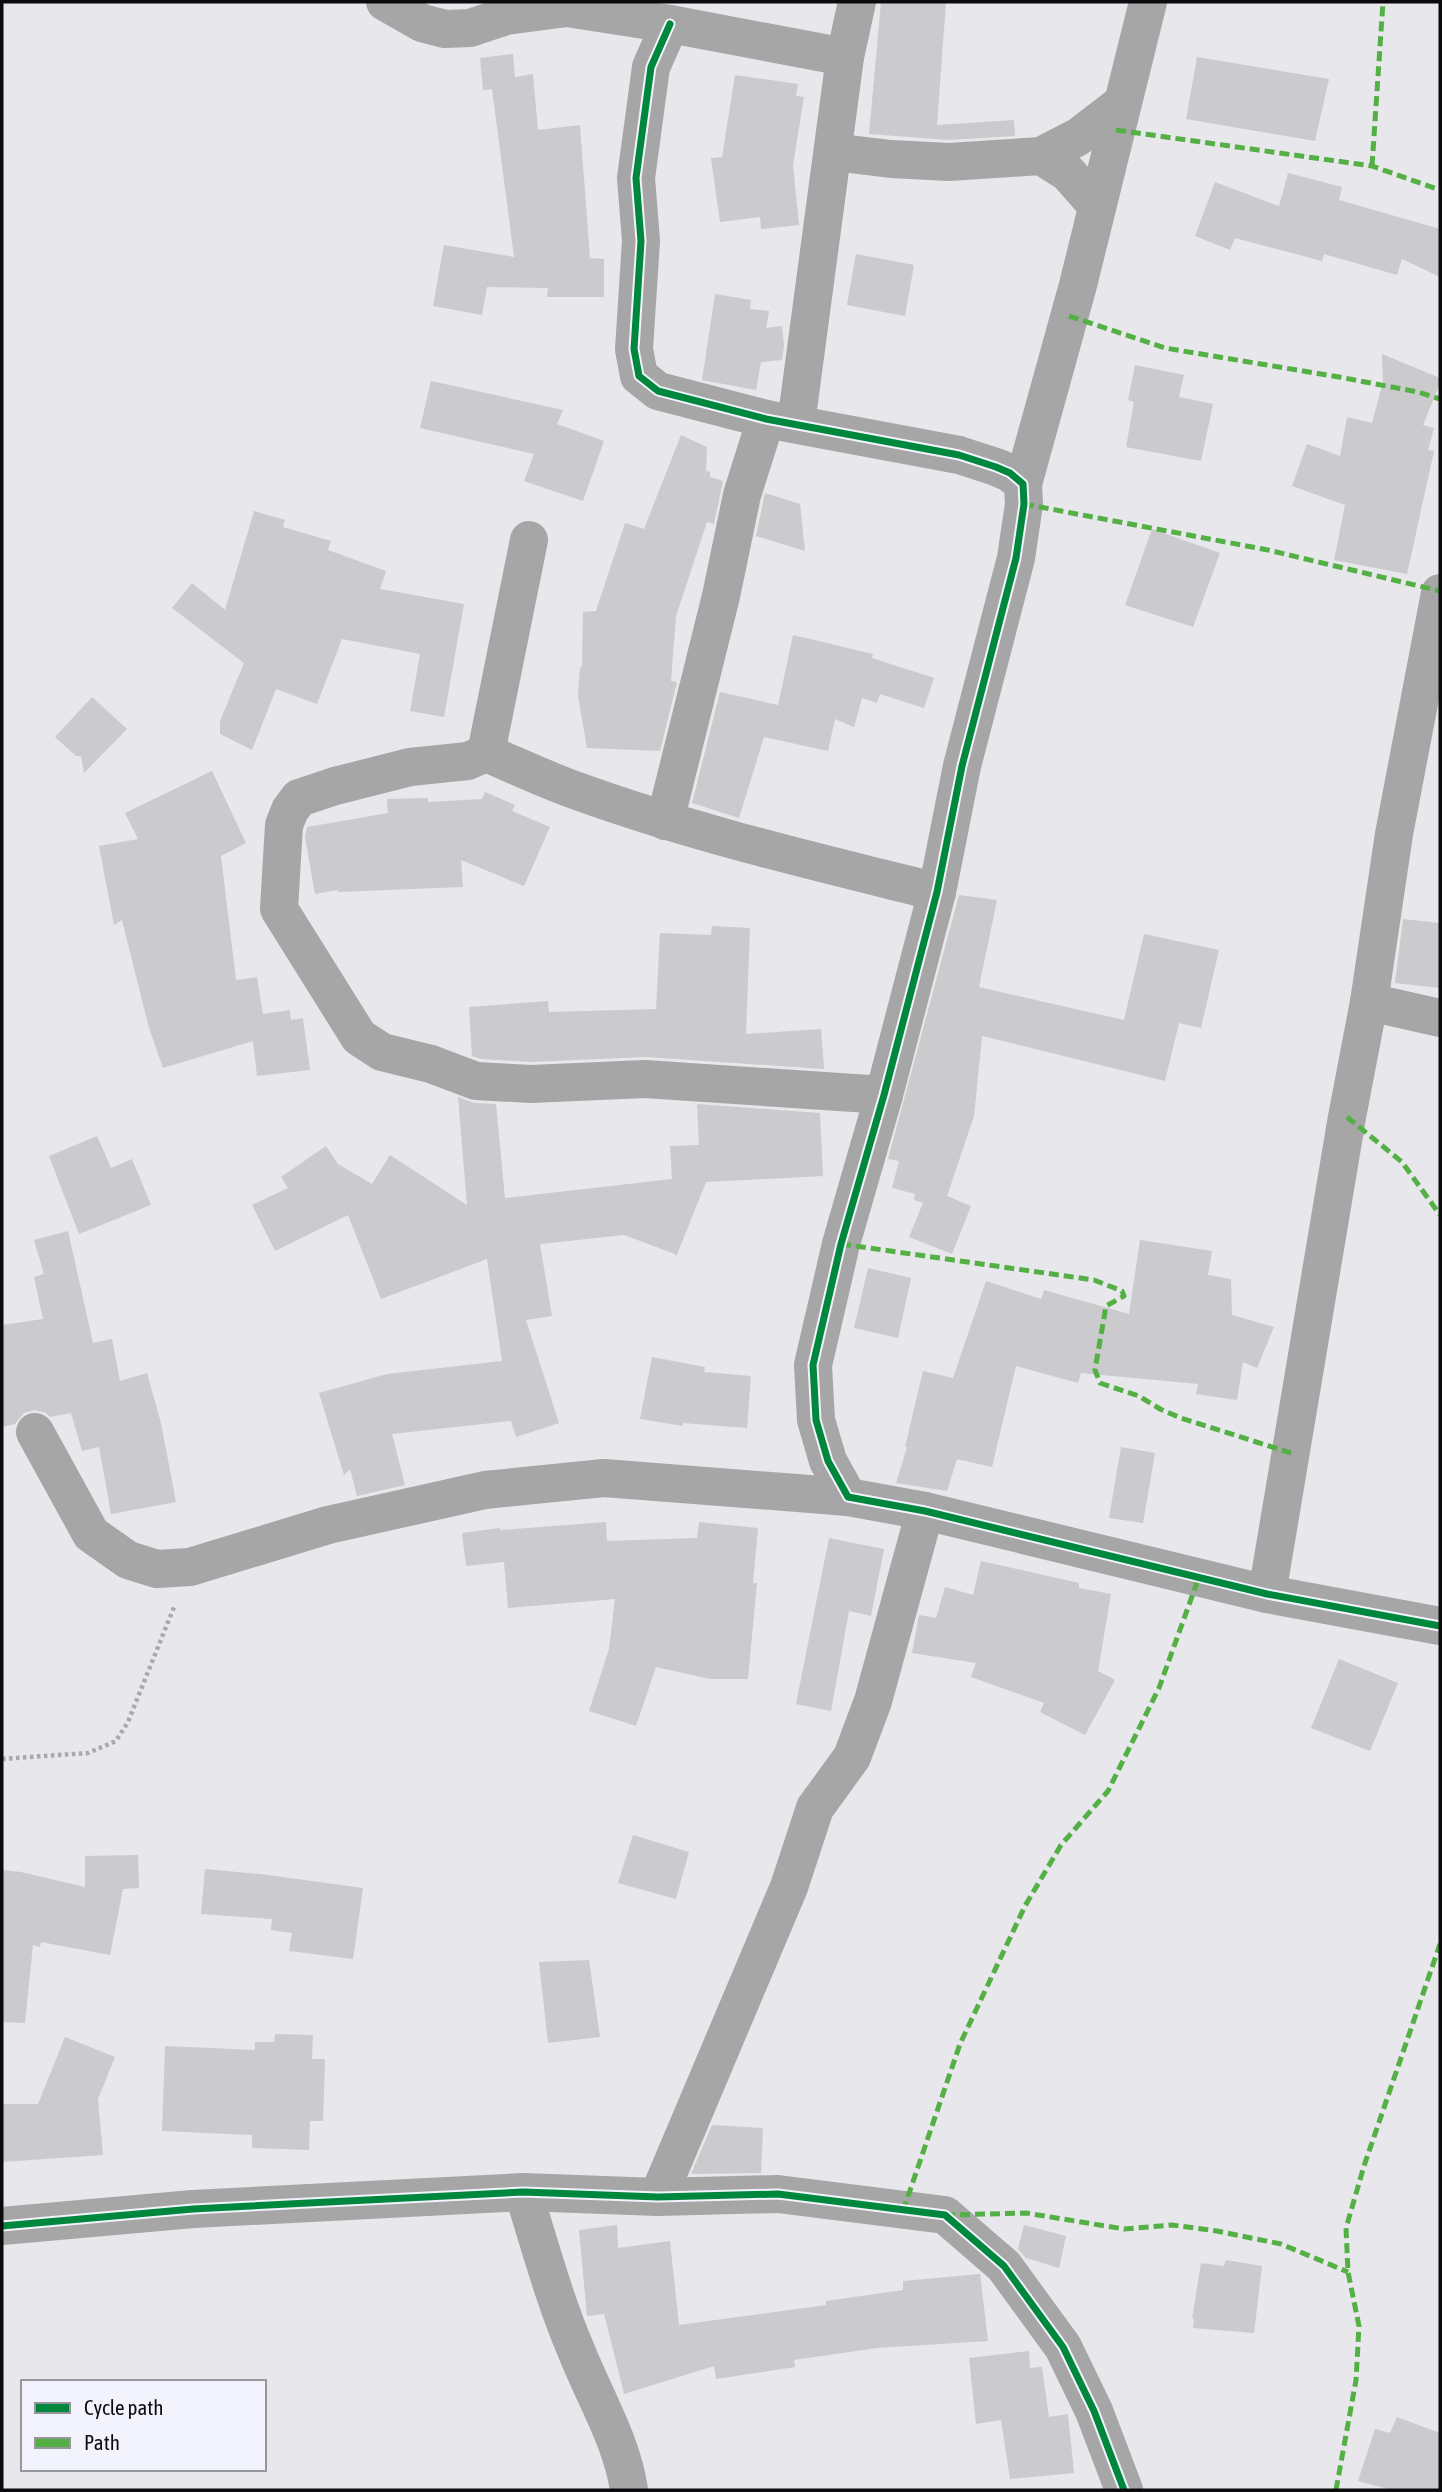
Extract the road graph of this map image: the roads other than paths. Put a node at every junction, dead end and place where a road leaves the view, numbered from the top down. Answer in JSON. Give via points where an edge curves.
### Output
{"nodes":[{"id":1,"x":385,"y":2,"type":"edge"},
{"id":2,"x":857,"y":2,"type":"edge"},
{"id":3,"x":1148,"y":2,"type":"edge"},
{"id":4,"x":670,"y":24,"type":"junction"},
{"id":5,"x":845,"y":57,"type":"junction"},
{"id":6,"x":1121,"y":104,"type":"junction"},
{"id":7,"x":833,"y":152,"type":"junction"},
{"id":8,"x":1041,"y":156,"type":"junction"},
{"id":9,"x":1097,"y":206,"type":"junction"},
{"id":10,"x":781,"y":422,"type":"junction"},
{"id":11,"x":1023,"y":484,"type":"junction"},
{"id":12,"x":529,"y":540,"type":"dead end"},
{"id":13,"x":1440,"y":593,"type":"edge"},
{"id":14,"x":486,"y":753,"type":"junction"},
{"id":15,"x":665,"y":821,"type":"junction"},
{"id":16,"x":937,"y":892,"type":"junction"},
{"id":17,"x":1369,"y":1002,"type":"junction"},
{"id":18,"x":1440,"y":1018,"type":"edge"},
{"id":19,"x":884,"y":1095,"type":"junction"},
{"id":20,"x":35,"y":1432,"type":"dead end"},
{"id":21,"x":848,"y":1497,"type":"junction"},
{"id":22,"x":925,"y":1511,"type":"junction"},
{"id":23,"x":1267,"y":1594,"type":"junction"},
{"id":24,"x":1440,"y":1626,"type":"edge"},
{"id":25,"x":523,"y":2192,"type":"junction"},
{"id":26,"x":658,"y":2197,"type":"junction"},
{"id":27,"x":2,"y":2226,"type":"edge"},
{"id":28,"x":629,"y":2490,"type":"edge"},
{"id":29,"x":1124,"y":2490,"type":"edge"}],
"edges":[{"from":1,"to":4,"type":"street","via":[[422,23],[445,29],[470,29],[506,16],[568,8]]},
{"from":2,"to":5,"type":"street"},
{"from":3,"to":6,"type":"street"},
{"from":4,"to":5,"type":"street"},
{"from":4,"to":10,"type":"street","via":[[651,67],[636,178],[641,241],[634,349],[639,376],[659,391]]},
{"from":5,"to":7,"type":"street"},
{"from":6,"to":8,"type":"street","via":[[1077,137]]},
{"from":6,"to":9,"type":"street"},
{"from":7,"to":8,"type":"street","via":[[949,162]]},
{"from":7,"to":10,"type":"street"},
{"from":8,"to":9,"type":"street","via":[[1068,173]]},
{"from":9,"to":11,"type":"street"},
{"from":10,"to":11,"type":"street","via":[[959,456],[1010,473]]},
{"from":10,"to":15,"type":"street","via":[[742,495]]},
{"from":11,"to":16,"type":"street","via":[[1016,558],[962,766]]},
{"from":12,"to":14,"type":"street"},
{"from":13,"to":17,"type":"street","via":[[1394,834]]},
{"from":14,"to":15,"type":"street","via":[[578,792]]},
{"from":14,"to":19,"type":"street","via":[[468,761],[410,767],[335,786],[299,798],[290,810],[284,825],[279,909],[359,1037],[382,1052],[476,1081],[531,1084],[645,1079]]},
{"from":15,"to":16,"type":"street"},
{"from":16,"to":19,"type":"street"},
{"from":17,"to":18,"type":"street"},
{"from":17,"to":23,"type":"street"},
{"from":19,"to":21,"type":"street","via":[[841,1244],[813,1365],[816,1420],[828,1461]]},
{"from":20,"to":21,"type":"street","via":[[91,1534],[128,1560],[157,1569],[190,1567],[328,1525],[485,1490],[604,1478]]},
{"from":21,"to":22,"type":"street"},
{"from":22,"to":23,"type":"street"},
{"from":22,"to":26,"type":"street","via":[[873,1700],[852,1757],[814,1808],[789,1887]]},
{"from":23,"to":24,"type":"street"},
{"from":25,"to":26,"type":"street"},
{"from":25,"to":27,"type":"street","via":[[192,2209]]},
{"from":25,"to":28,"type":"street","via":[[576,2350],[606,2414]]},
{"from":26,"to":29,"type":"street","via":[[778,2194],[945,2215],[1004,2266],[1063,2347]]}]}
